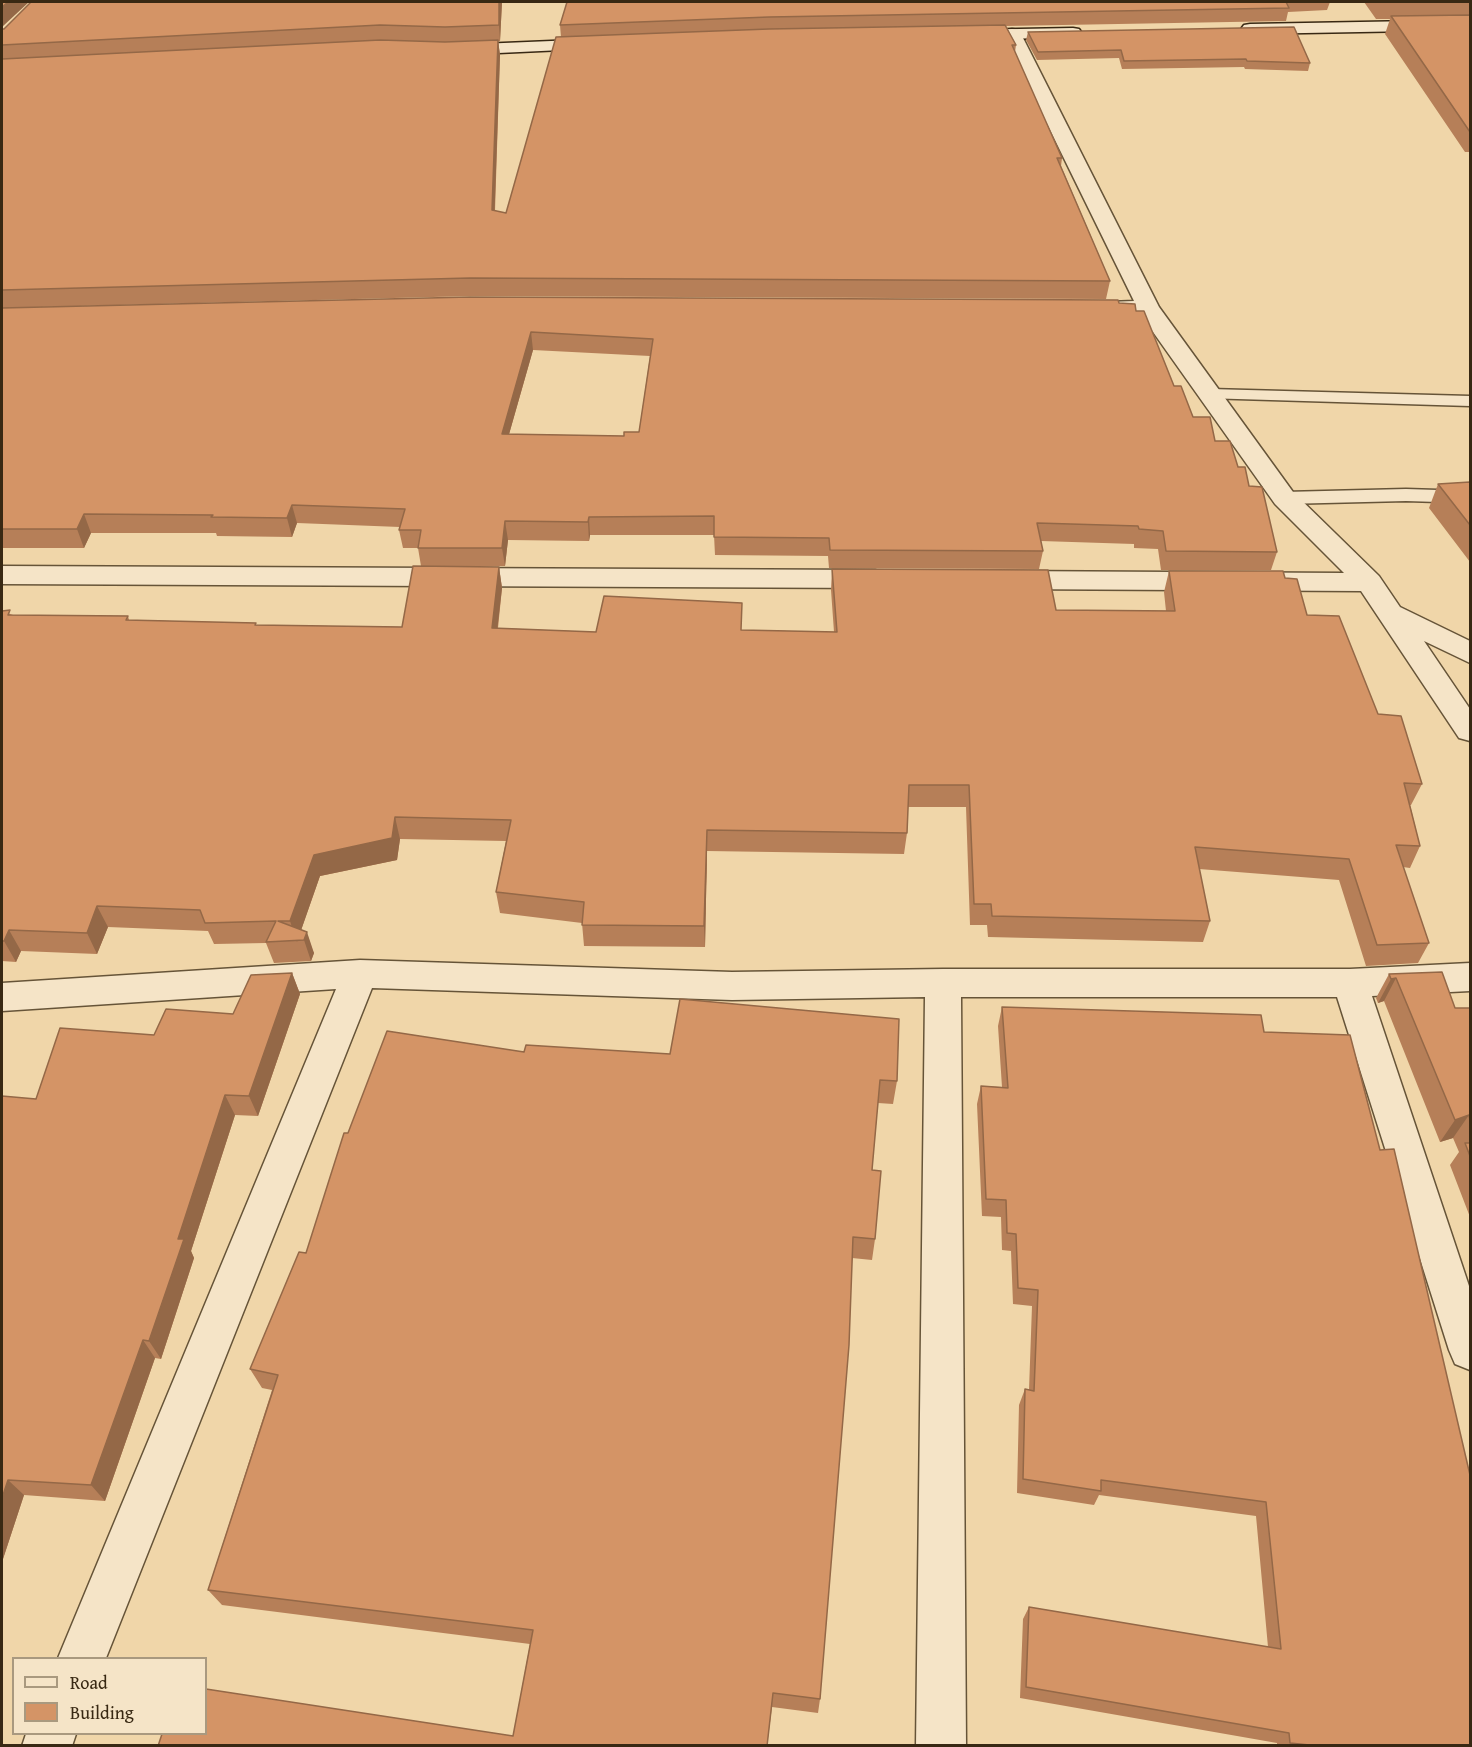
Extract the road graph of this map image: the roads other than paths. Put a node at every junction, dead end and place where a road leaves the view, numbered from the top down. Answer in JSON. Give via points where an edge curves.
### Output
{"nodes":[{"id":1,"x":1470,"y":25,"type":"edge"},
{"id":2,"x":1237,"y":29,"type":"edge"},
{"id":3,"x":1086,"y":32,"type":"edge"},
{"id":4,"x":1012,"y":34,"type":"junction"},
{"id":5,"x":942,"y":35,"type":"edge"},
{"id":6,"x":614,"y":43,"type":"edge"},
{"id":7,"x":439,"y":50,"type":"edge"},
{"id":8,"x":1065,"y":308,"type":"edge"},
{"id":9,"x":1148,"y":308,"type":"junction"},
{"id":10,"x":1210,"y":394,"type":"junction"},
{"id":11,"x":1470,"y":401,"type":"edge"},
{"id":12,"x":1470,"y":497,"type":"edge"},
{"id":13,"x":1284,"y":498,"type":"junction"},
{"id":14,"x":2,"y":575,"type":"edge"},
{"id":15,"x":901,"y":579,"type":"edge"},
{"id":16,"x":973,"y":580,"type":"edge"},
{"id":17,"x":1369,"y":582,"type":"junction"},
{"id":18,"x":1390,"y":613,"type":"junction"},
{"id":19,"x":1470,"y":653,"type":"edge"},
{"id":20,"x":1470,"y":731,"type":"edge"},
{"id":21,"x":360,"y":974,"type":"junction"},
{"id":22,"x":1470,"y":977,"type":"edge"},
{"id":23,"x":943,"y":983,"type":"junction"},
{"id":24,"x":1350,"y":983,"type":"junction"},
{"id":25,"x":2,"y":997,"type":"edge"},
{"id":26,"x":1470,"y":1350,"type":"edge"},
{"id":27,"x":83,"y":1657,"type":"edge"},
{"id":28,"x":941,"y":1746,"type":"edge"}],
"edges":[{"from":1,"to":2,"type":"street"},
{"from":3,"to":4,"type":"street"},
{"from":4,"to":5,"type":"street"},
{"from":4,"to":9,"type":"street"},
{"from":6,"to":7,"type":"street"},
{"from":8,"to":9,"type":"street"},
{"from":9,"to":10,"type":"street"},
{"from":10,"to":11,"type":"lane"},
{"from":10,"to":13,"type":"street"},
{"from":12,"to":13,"type":"lane"},
{"from":13,"to":17,"type":"street"},
{"from":14,"to":15,"type":"street"},
{"from":16,"to":17,"type":"street"},
{"from":17,"to":18,"type":"street"},
{"from":18,"to":19,"type":"street"},
{"from":18,"to":20,"type":"street"},
{"from":21,"to":23,"type":"street","via":[[732,986]]},
{"from":21,"to":25,"type":"street"},
{"from":21,"to":27,"type":"street"},
{"from":22,"to":24,"type":"street"},
{"from":23,"to":24,"type":"street"},
{"from":23,"to":28,"type":"street"},
{"from":24,"to":26,"type":"street"}]}
